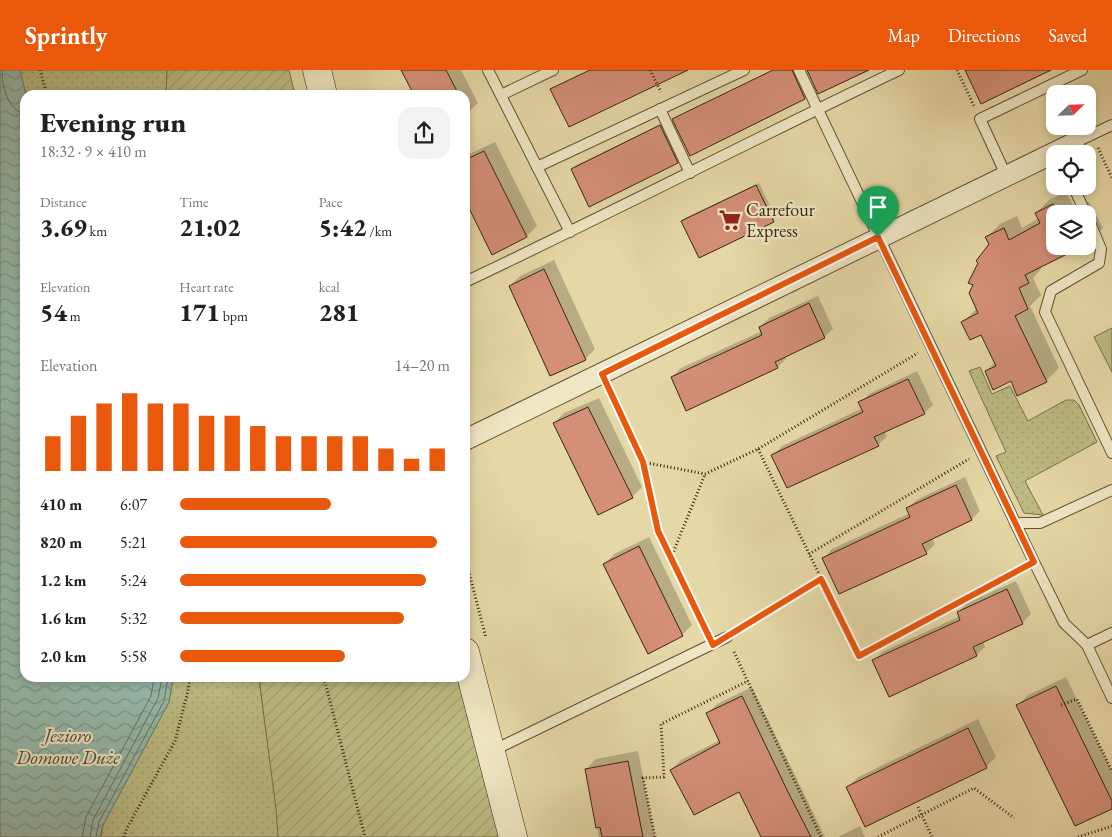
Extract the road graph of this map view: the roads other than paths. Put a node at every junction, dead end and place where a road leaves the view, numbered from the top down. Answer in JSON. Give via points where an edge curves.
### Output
{"nodes":[{"id":1,"x":317,"y":70,"type":"edge"},
{"id":2,"x":488,"y":70,"type":"edge"},
{"id":3,"x":553,"y":70,"type":"edge"},
{"id":4,"x":744,"y":70,"type":"edge"},
{"id":5,"x":798,"y":70,"type":"edge"},
{"id":6,"x":899,"y":70,"type":"edge"},
{"id":7,"x":1082,"y":70,"type":"edge"},
{"id":8,"x":322,"y":90,"type":"edge"},
{"id":9,"x":501,"y":95,"type":"junction"},
{"id":10,"x":664,"y":108,"type":"junction"},
{"id":11,"x":816,"y":109,"type":"junction"},
{"id":12,"x":1112,"y":125,"type":"edge"},
{"id":13,"x":1070,"y":145,"type":"edge"},
{"id":14,"x":1046,"y":156,"type":"edge"},
{"id":15,"x":537,"y":167,"type":"junction"},
{"id":16,"x":690,"y":173,"type":"junction"},
{"id":17,"x":1006,"y":175,"type":"junction"},
{"id":18,"x":570,"y":232,"type":"junction"},
{"id":19,"x":1096,"y":236,"type":"edge"},
{"id":20,"x":878,"y":237,"type":"junction"},
{"id":21,"x":470,"y":280,"type":"edge"},
{"id":22,"x":470,"y":438,"type":"edge"},
{"id":23,"x":1112,"y":453,"type":"edge"},
{"id":24,"x":1112,"y":490,"type":"edge"},
{"id":25,"x":1015,"y":523,"type":"junction"},
{"id":26,"x":1112,"y":633,"type":"edge"},
{"id":27,"x":727,"y":637,"type":"road end"},
{"id":28,"x":1087,"y":646,"type":"junction"},
{"id":29,"x":470,"y":671,"type":"edge"},
{"id":30,"x":1112,"y":698,"type":"edge"},
{"id":31,"x":491,"y":752,"type":"junction"},
{"id":32,"x":512,"y":837,"type":"edge"}],
"edges":[{"from":1,"to":8,"type":"street"},
{"from":2,"to":9,"type":"lane"},
{"from":3,"to":9,"type":"lane"},
{"from":4,"to":10,"type":"lane"},
{"from":5,"to":11,"type":"lane"},
{"from":6,"to":11,"type":"lane"},
{"from":7,"to":17,"type":"lane","via":[[980,118]]},
{"from":9,"to":15,"type":"lane"},
{"from":10,"to":15,"type":"lane"},
{"from":10,"to":16,"type":"lane"},
{"from":11,"to":16,"type":"lane"},
{"from":11,"to":20,"type":"lane"},
{"from":12,"to":13,"type":"lane"},
{"from":14,"to":17,"type":"street"},
{"from":15,"to":18,"type":"lane"},
{"from":16,"to":18,"type":"lane"},
{"from":17,"to":20,"type":"street"},
{"from":18,"to":21,"type":"lane"},
{"from":19,"to":23,"type":"lane","via":[[1102,249],[1099,262],[1051,291],[1045,312]]},
{"from":20,"to":22,"type":"street"},
{"from":20,"to":25,"type":"lane"},
{"from":24,"to":25,"type":"lane","via":[[1040,523]]},
{"from":25,"to":28,"type":"lane","via":[[1064,623]]},
{"from":26,"to":28,"type":"lane"},
{"from":27,"to":31,"type":"lane"},
{"from":28,"to":30,"type":"lane"},
{"from":29,"to":31,"type":"street"},
{"from":31,"to":32,"type":"street"}]}
